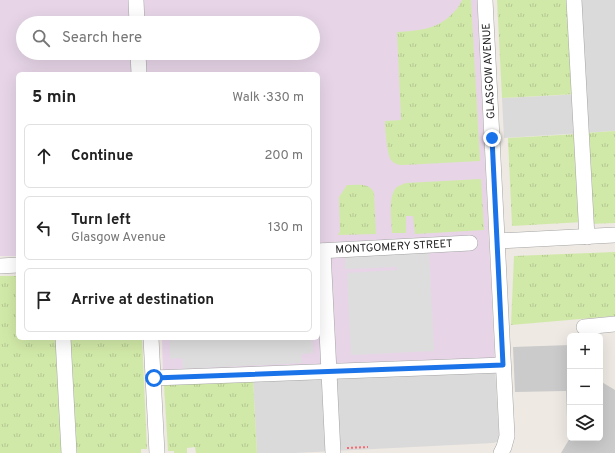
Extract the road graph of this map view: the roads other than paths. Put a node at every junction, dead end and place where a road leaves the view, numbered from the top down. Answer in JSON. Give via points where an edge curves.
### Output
{"nodes":[{"id":1,"x":136,"y":0,"type":"edge"},
{"id":2,"x":485,"y":0,"type":"edge"},
{"id":3,"x":574,"y":0,"type":"edge"},
{"id":4,"x":137,"y":16,"type":"edge"},
{"id":5,"x":138,"y":60,"type":"edge"},
{"id":6,"x":139,"y":72,"type":"edge"},
{"id":7,"x":615,"y":235,"type":"edge"},
{"id":8,"x":587,"y":237,"type":"junction"},
{"id":9,"x":498,"y":241,"type":"junction"},
{"id":10,"x":470,"y":243,"type":"dead end"},
{"id":11,"x":321,"y":251,"type":"edge"},
{"id":12,"x":16,"y":265,"type":"edge"},
{"id":13,"x":0,"y":266,"type":"edge"},
{"id":14,"x":615,"y":324,"type":"edge"},
{"id":15,"x":584,"y":327,"type":"dead end"},
{"id":16,"x":63,"y":340,"type":"edge"},
{"id":17,"x":152,"y":340,"type":"edge"},
{"id":18,"x":503,"y":365,"type":"junction"},
{"id":19,"x":329,"y":367,"type":"junction"},
{"id":20,"x":154,"y":378,"type":"junction"},
{"id":21,"x":69,"y":453,"type":"edge"},
{"id":22,"x":157,"y":453,"type":"edge"},
{"id":23,"x":333,"y":453,"type":"edge"},
{"id":24,"x":502,"y":453,"type":"edge"}],
"edges":[{"from":1,"to":4,"type":"street"},
{"from":2,"to":9,"type":"street","name":"GLASGOW AVENUE"},
{"from":3,"to":8,"type":"street"},
{"from":5,"to":6,"type":"street"},
{"from":7,"to":8,"type":"street"},
{"from":8,"to":9,"type":"street"},
{"from":9,"to":18,"type":"street","name":"GLASGOW AVENUE"},
{"from":10,"to":11,"type":"street","name":"MONTGOMERY STREET"},
{"from":11,"to":19,"type":"street"},
{"from":12,"to":13,"type":"street"},
{"from":14,"to":15,"type":"street"},
{"from":16,"to":21,"type":"street"},
{"from":17,"to":20,"type":"street"},
{"from":18,"to":19,"type":"street"},
{"from":18,"to":24,"type":"street","name":"GLASGOW AVENUE","via":[[507,436]]},
{"from":19,"to":20,"type":"street"},
{"from":19,"to":23,"type":"street"},
{"from":20,"to":22,"type":"street"}]}
